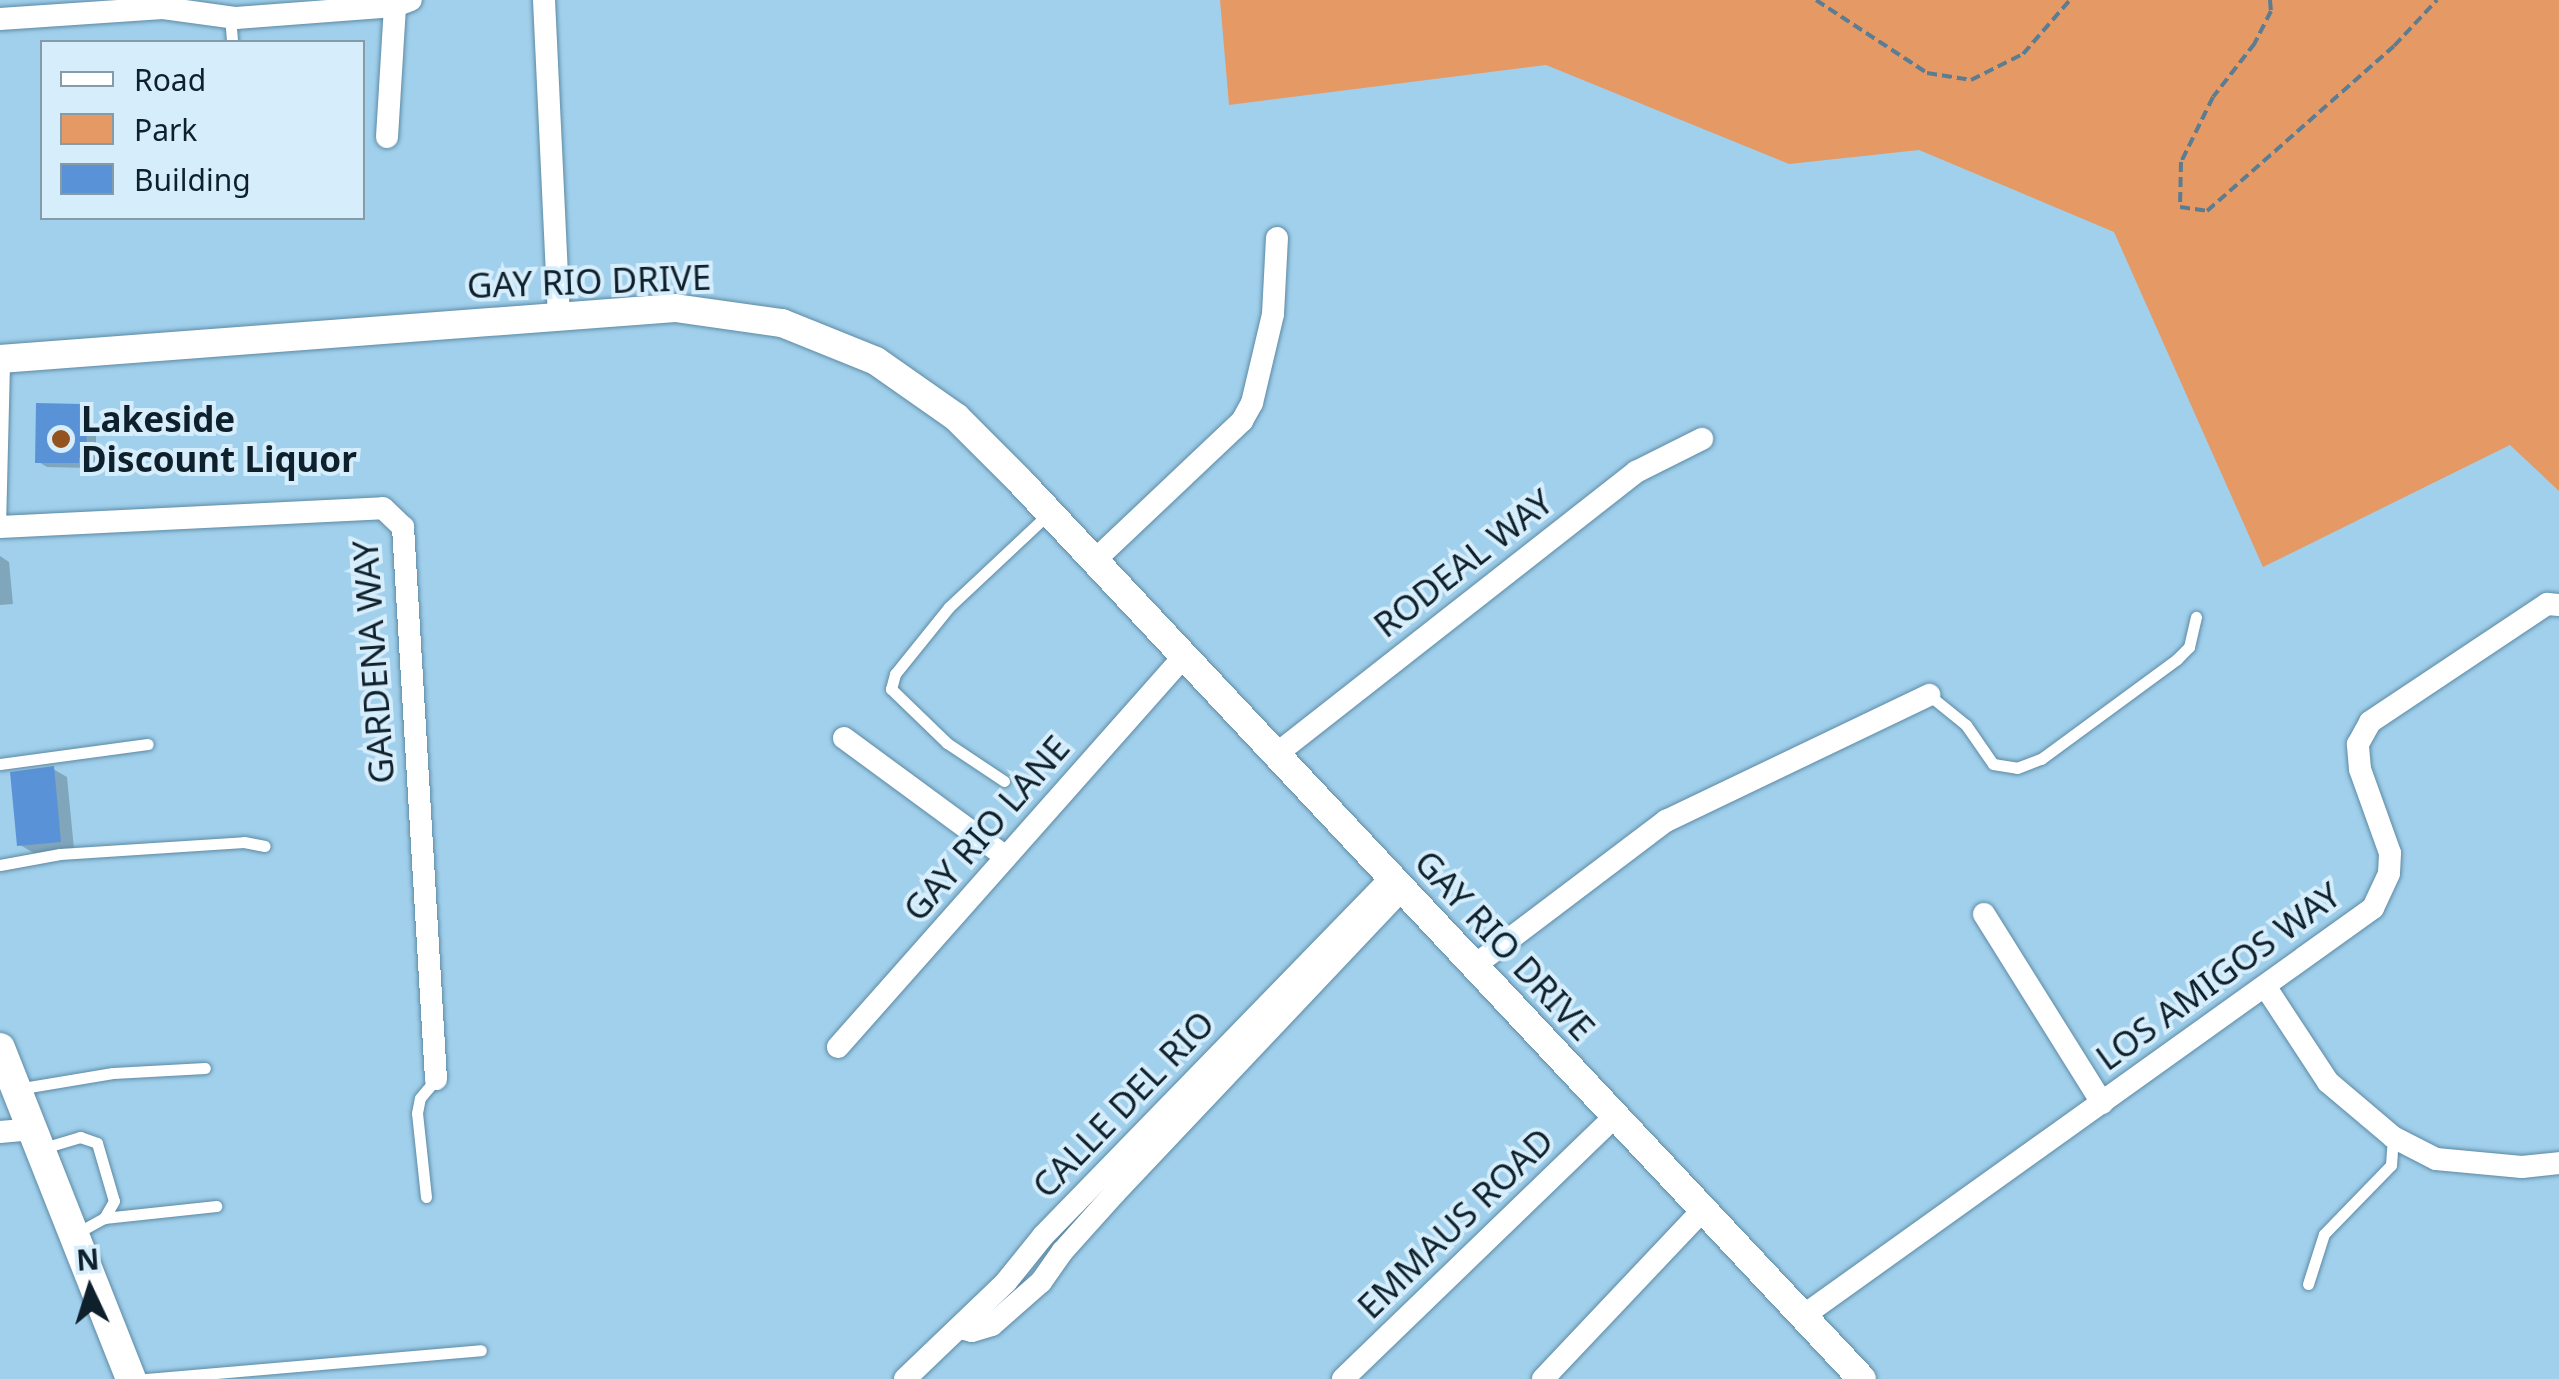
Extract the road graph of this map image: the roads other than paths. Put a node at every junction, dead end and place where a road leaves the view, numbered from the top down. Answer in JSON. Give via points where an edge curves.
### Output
{"nodes":[{"id":1,"x":544,"y":0,"type":"edge"},
{"id":2,"x":403,"y":3,"type":"edge"},
{"id":3,"x":230,"y":17,"type":"junction"},
{"id":4,"x":0,"y":18,"type":"edge"},
{"id":5,"x":232,"y":40,"type":"edge"},
{"id":6,"x":387,"y":137,"type":"dead end"},
{"id":7,"x":1277,"y":238,"type":"dead end"},
{"id":8,"x":559,"y":316,"type":"junction"},
{"id":9,"x":2,"y":359,"type":"edge"},
{"id":10,"x":1702,"y":439,"type":"dead end"},
{"id":11,"x":1048,"y":514,"type":"junction"},
{"id":12,"x":0,"y":526,"type":"edge"},
{"id":13,"x":1094,"y":561,"type":"junction"},
{"id":14,"x":2559,"y":604,"type":"edge"},
{"id":15,"x":2196,"y":618,"type":"dead end"},
{"id":16,"x":1185,"y":654,"type":"junction"},
{"id":17,"x":1929,"y":695,"type":"joint"},
{"id":18,"x":844,"y":738,"type":"dead end"},
{"id":19,"x":148,"y":744,"type":"dead end"},
{"id":20,"x":1275,"y":755,"type":"junction"},
{"id":21,"x":0,"y":764,"type":"edge"},
{"id":22,"x":1004,"y":781,"type":"dead end"},
{"id":23,"x":265,"y":846,"type":"dead end"},
{"id":24,"x":1006,"y":857,"type":"junction"},
{"id":25,"x":0,"y":864,"type":"edge"},
{"id":26,"x":1396,"y":883,"type":"junction"},
{"id":27,"x":1984,"y":914,"type":"dead end"},
{"id":28,"x":1474,"y":966,"type":"junction"},
{"id":29,"x":2265,"y":986,"type":"junction"},
{"id":30,"x":838,"y":1047,"type":"dead end"},
{"id":31,"x":0,"y":1048,"type":"edge"},
{"id":32,"x":205,"y":1068,"type":"dead end"},
{"id":33,"x":436,"y":1079,"type":"joint"},
{"id":34,"x":17,"y":1090,"type":"junction"},
{"id":35,"x":2102,"y":1102,"type":"junction"},
{"id":36,"x":1615,"y":1116,"type":"junction"},
{"id":37,"x":0,"y":1132,"type":"edge"},
{"id":38,"x":2393,"y":1137,"type":"junction"},
{"id":39,"x":36,"y":1139,"type":"junction"},
{"id":40,"x":2559,"y":1163,"type":"edge"},
{"id":41,"x":426,"y":1197,"type":"dead end"},
{"id":42,"x":216,"y":1206,"type":"dead end"},
{"id":43,"x":1702,"y":1211,"type":"junction"},
{"id":44,"x":104,"y":1218,"type":"junction"},
{"id":45,"x":74,"y":1234,"type":"junction"},
{"id":46,"x":2308,"y":1284,"type":"dead end"},
{"id":47,"x":1803,"y":1316,"type":"junction"},
{"id":48,"x":480,"y":1350,"type":"dead end"},
{"id":49,"x":131,"y":1379,"type":"edge"},
{"id":50,"x":146,"y":1379,"type":"edge"},
{"id":51,"x":906,"y":1379,"type":"edge"},
{"id":52,"x":1343,"y":1379,"type":"edge"},
{"id":53,"x":1543,"y":1379,"type":"edge"},
{"id":54,"x":1862,"y":1379,"type":"edge"}],
"edges":[{"from":1,"to":8,"type":"street"},
{"from":2,"to":3,"type":"street"},
{"from":2,"to":6,"type":"street"},
{"from":3,"to":4,"type":"street","via":[[163,8]]},
{"from":3,"to":5,"type":"lane"},
{"from":7,"to":13,"type":"street","via":[[1272,314],[1242,421]]},
{"from":8,"to":9,"type":"street","name":"GAY RIO DRIVE"},
{"from":8,"to":11,"type":"street","name":"GAY RIO DRIVE","via":[[711,310],[831,340],[931,396]]},
{"from":9,"to":12,"type":"lane"},
{"from":10,"to":20,"type":"street","name":"RODEAL WAY","via":[[1636,472]]},
{"from":11,"to":13,"type":"street","name":"GAY RIO DRIVE"},
{"from":11,"to":22,"type":"lane","via":[[949,607],[891,689],[947,743]]},
{"from":12,"to":33,"type":"street","name":"GARDENA WAY","via":[[383,508],[403,526]]},
{"from":13,"to":16,"type":"street","name":"GAY RIO DRIVE"},
{"from":14,"to":29,"type":"street","name":"LOS AMIGOS WAY","via":[[2547,604],[2370,722],[2358,744],[2360,769],[2390,853],[2389,873],[2373,908]]},
{"from":15,"to":17,"type":"lane","via":[[2189,647],[2176,659],[2040,759],[2017,768],[1993,764],[1966,725]]},
{"from":16,"to":20,"type":"street","name":"GAY RIO DRIVE"},
{"from":16,"to":24,"type":"street","name":"GAY RIO LANE"},
{"from":17,"to":28,"type":"street","via":[[1666,821]]},
{"from":18,"to":24,"type":"street"},
{"from":19,"to":21,"type":"lane"},
{"from":20,"to":26,"type":"street","name":"GAY RIO DRIVE"},
{"from":23,"to":25,"type":"lane","via":[[60,854]]},
{"from":24,"to":30,"type":"street","name":"GAY RIO LANE"},
{"from":26,"to":28,"type":"street","name":"GAY RIO DRIVE"},
{"from":26,"to":51,"type":"street","name":"CALLE DEL RIO"},
{"from":27,"to":35,"type":"street","name":"LOS AMIGOS WAY"},
{"from":28,"to":36,"type":"street","name":"GAY RIO DRIVE"},
{"from":29,"to":35,"type":"street","name":"LOS AMIGOS WAY"},
{"from":29,"to":38,"type":"street","via":[[2328,1082]]},
{"from":31,"to":34,"type":"main road"},
{"from":32,"to":34,"type":"lane","via":[[130,1071]]},
{"from":33,"to":41,"type":"lane","via":[[417,1113]]},
{"from":34,"to":39,"type":"main road"},
{"from":35,"to":47,"type":"street","name":"LOS AMIGOS WAY"},
{"from":36,"to":43,"type":"street","name":"GAY RIO DRIVE"},
{"from":36,"to":52,"type":"street","name":"EMMAUS ROAD"},
{"from":37,"to":39,"type":"street"},
{"from":38,"to":40,"type":"street","via":[[2436,1159]]},
{"from":38,"to":46,"type":"lane","via":[[2392,1164],[2324,1234]]},
{"from":39,"to":44,"type":"lane","via":[[97,1143],[114,1201]]},
{"from":39,"to":45,"type":"main road"},
{"from":42,"to":44,"type":"lane"},
{"from":43,"to":47,"type":"street","name":"GAY RIO DRIVE"},
{"from":43,"to":53,"type":"street"},
{"from":44,"to":45,"type":"lane"},
{"from":45,"to":49,"type":"main road"},
{"from":47,"to":54,"type":"street","name":"GAY RIO DRIVE"},
{"from":48,"to":50,"type":"lane"}]}
